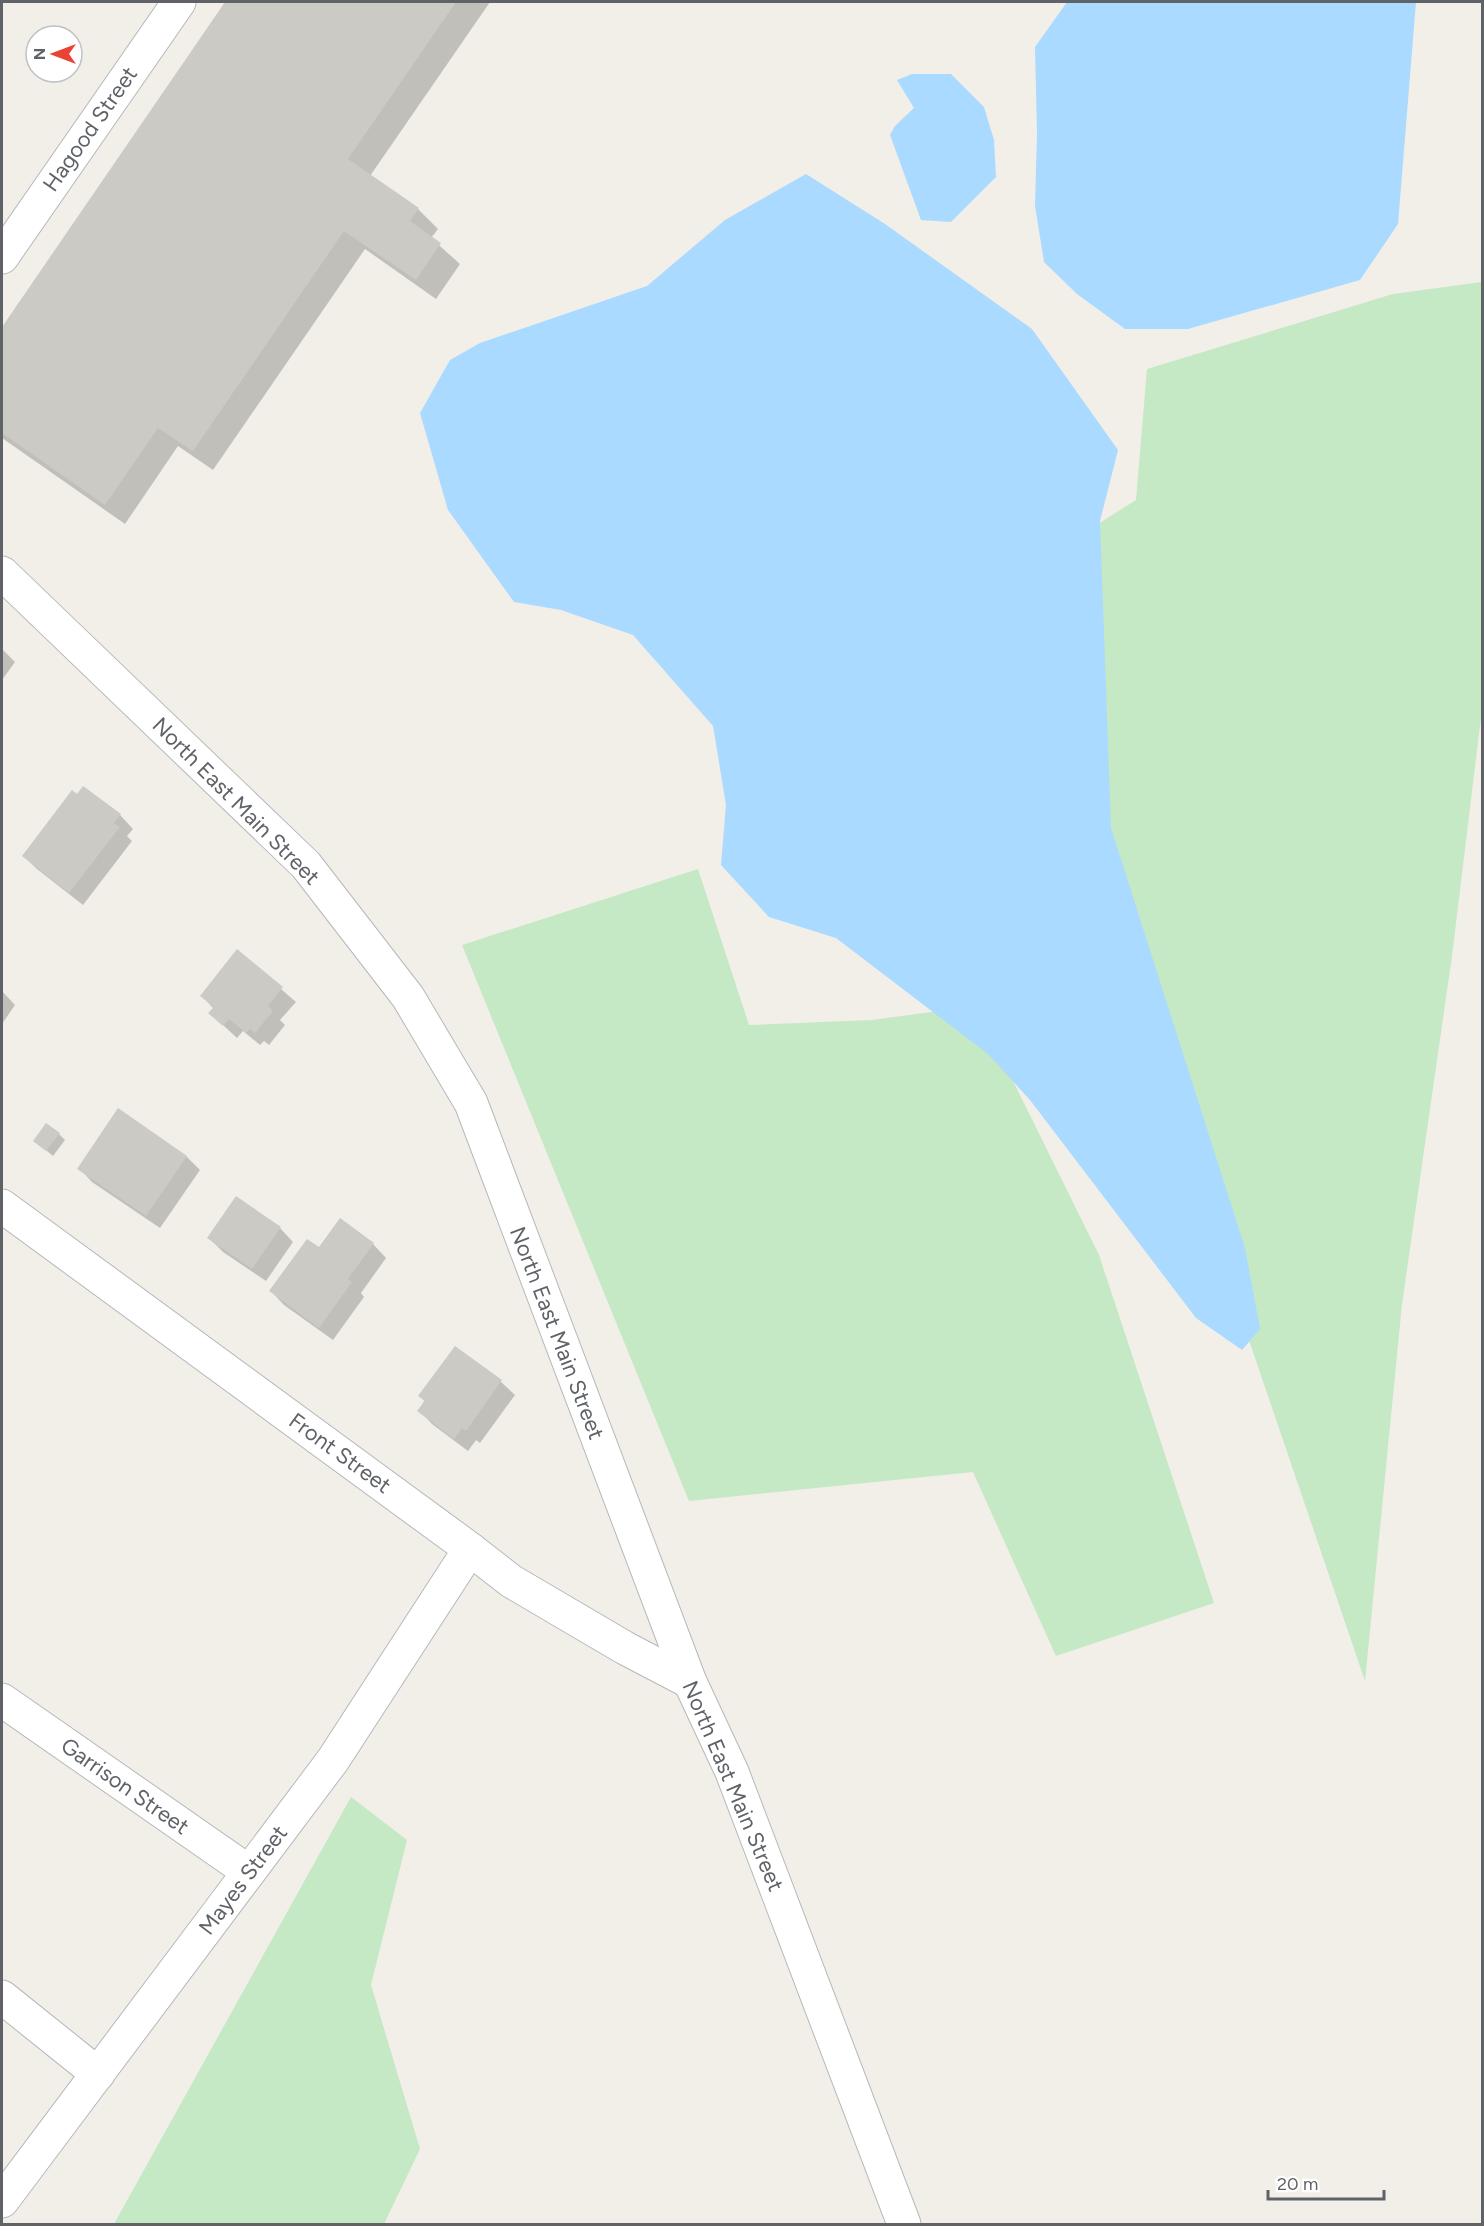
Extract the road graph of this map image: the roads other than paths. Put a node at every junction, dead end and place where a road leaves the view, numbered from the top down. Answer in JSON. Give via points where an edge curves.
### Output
{"nodes":[{"id":1,"x":179,"y":2,"type":"edge"},
{"id":2,"x":2,"y":257,"type":"edge"},
{"id":3,"x":2,"y":573,"type":"edge"},
{"id":4,"x":2,"y":1206,"type":"edge"},
{"id":5,"x":470,"y":1549,"type":"junction"},
{"id":6,"x":690,"y":1682,"type":"junction"},
{"id":7,"x":2,"y":1700,"type":"edge"},
{"id":8,"x":249,"y":1872,"type":"junction"},
{"id":9,"x":2,"y":1998,"type":"edge"},
{"id":10,"x":98,"y":2074,"type":"junction"},
{"id":11,"x":2,"y":2201,"type":"edge"},
{"id":12,"x":904,"y":2224,"type":"edge"}],
"edges":[{"from":1,"to":2,"type":"street","name":"Hagood Street"},
{"from":3,"to":6,"type":"street","name":"North East Main Street","via":[[306,865],[408,998],[471,1103]]},
{"from":4,"to":5,"type":"street","name":"Front Street"},
{"from":5,"to":6,"type":"street","name":"Front Street","via":[[511,1581]]},
{"from":5,"to":8,"type":"street","name":"Mayes Street","via":[[333,1760]]},
{"from":6,"to":12,"type":"street","name":"North East Main Street","via":[[732,1772]]},
{"from":7,"to":8,"type":"street","name":"Garrison Street"},
{"from":8,"to":10,"type":"street","name":"Mayes Street"},
{"from":9,"to":10,"type":"street"},
{"from":10,"to":11,"type":"street","name":"Mayes Street"}]}
